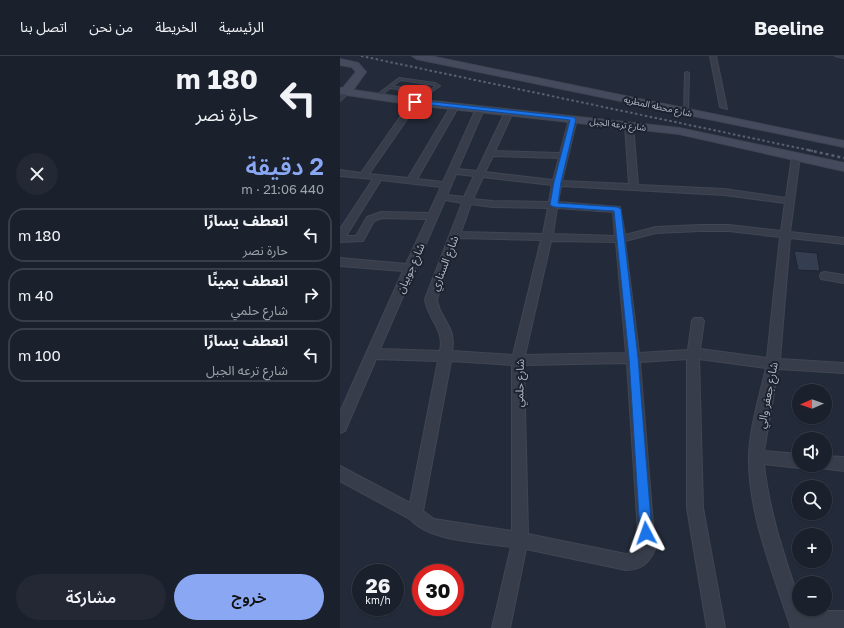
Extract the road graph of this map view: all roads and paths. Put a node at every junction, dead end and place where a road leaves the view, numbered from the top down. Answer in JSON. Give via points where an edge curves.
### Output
{"nodes":[{"id":1,"x":417,"y":56,"type":"edge"},
{"id":2,"x":480,"y":56,"type":"edge"},
{"id":3,"x":713,"y":56,"type":"edge"},
{"id":4,"x":838,"y":56,"type":"edge"},
{"id":5,"x":844,"y":56,"type":"edge"},
{"id":6,"x":340,"y":62,"type":"edge"},
{"id":7,"x":473,"y":67,"type":"junction"},
{"id":8,"x":687,"y":72,"type":"dead end"},
{"id":9,"x":389,"y":87,"type":"junction"},
{"id":10,"x":342,"y":94,"type":"edge"},
{"id":11,"x":378,"y":96,"type":"junction"},
{"id":12,"x":415,"y":102,"type":"junction"},
{"id":13,"x":455,"y":106,"type":"junction"},
{"id":14,"x":724,"y":107,"type":"dead end"},
{"id":15,"x":480,"y":109,"type":"junction"},
{"id":16,"x":508,"y":112,"type":"junction"},
{"id":17,"x":686,"y":112,"type":"junction"},
{"id":18,"x":573,"y":119,"type":"junction"},
{"id":19,"x":629,"y":125,"type":"junction"},
{"id":20,"x":844,"y":144,"type":"edge"},
{"id":21,"x":490,"y":153,"type":"junction"},
{"id":22,"x":564,"y":156,"type":"junction"},
{"id":23,"x":795,"y":160,"type":"junction"},
{"id":24,"x":844,"y":167,"type":"edge"},
{"id":25,"x":453,"y":171,"type":"junction"},
{"id":26,"x":340,"y":173,"type":"edge"},
{"id":27,"x":480,"y":174,"type":"junction"},
{"id":28,"x":844,"y":174,"type":"edge"},
{"id":29,"x":363,"y":176,"type":"junction"},
{"id":30,"x":378,"y":177,"type":"junction"},
{"id":31,"x":411,"y":181,"type":"junction"},
{"id":32,"x":557,"y":182,"type":"junction"},
{"id":33,"x":447,"y":185,"type":"junction"},
{"id":34,"x":634,"y":186,"type":"junction"},
{"id":35,"x":442,"y":197,"type":"junction"},
{"id":36,"x":467,"y":201,"type":"junction"},
{"id":37,"x":789,"y":201,"type":"junction"},
{"id":38,"x":554,"y":205,"type":"junction"},
{"id":39,"x":433,"y":216,"type":"junction"},
{"id":40,"x":784,"y":234,"type":"junction"},
{"id":41,"x":456,"y":235,"type":"junction"},
{"id":42,"x":340,"y":238,"type":"edge"},
{"id":43,"x":547,"y":238,"type":"junction"},
{"id":44,"x":621,"y":239,"type":"junction"},
{"id":45,"x":844,"y":241,"type":"edge"},
{"id":46,"x":340,"y":262,"type":"edge"},
{"id":47,"x":410,"y":268,"type":"junction"},
{"id":48,"x":825,"y":276,"type":"dead end"},
{"id":49,"x":844,"y":279,"type":"edge"},
{"id":50,"x":698,"y":322,"type":"dead end"},
{"id":51,"x":372,"y":354,"type":"junction"},
{"id":52,"x":693,"y":354,"type":"junction"},
{"id":53,"x":446,"y":356,"type":"junction"},
{"id":54,"x":633,"y":358,"type":"junction"},
{"id":55,"x":518,"y":360,"type":"junction"},
{"id":56,"x":773,"y":364,"type":"junction"},
{"id":57,"x":844,"y":368,"type":"edge"},
{"id":58,"x":341,"y":421,"type":"edge"},
{"id":59,"x":756,"y":457,"type":"junction"},
{"id":60,"x":792,"y":460,"type":"edge"},
{"id":61,"x":832,"y":463,"type":"edge"},
{"id":62,"x":844,"y":464,"type":"edge"},
{"id":63,"x":340,"y":473,"type":"edge"},
{"id":64,"x":415,"y":514,"type":"junction"},
{"id":65,"x":520,"y":540,"type":"junction"},
{"id":66,"x":844,"y":620,"type":"edge"},
{"id":67,"x":799,"y":624,"type":"edge"},
{"id":68,"x":501,"y":628,"type":"edge"},
{"id":69,"x":716,"y":628,"type":"edge"}],
"edges":[{"from":1,"to":7,"type":"street","name":"شارع محطه المطريه"},
{"from":2,"to":7,"type":"street"},
{"from":3,"to":14,"type":"street"},
{"from":4,"to":5,"type":"street"},
{"from":6,"to":10,"type":"street","via":[[358,66],[361,72]]},
{"from":7,"to":17,"type":"street","name":"شارع محطه المطريه"},
{"from":8,"to":17,"type":"lane"},
{"from":9,"to":9,"type":"lane","via":[[404,79],[438,86],[428,93]]},
{"from":9,"to":11,"type":"lane"},
{"from":10,"to":11,"type":"street","name":"شارع ترعه الجبل"},
{"from":11,"to":12,"type":"street","name":"شارع ترعه الجبل"},
{"from":12,"to":13,"type":"street","name":"شارع ترعه الجبل"},
{"from":12,"to":29,"type":"street"},
{"from":13,"to":15,"type":"street","name":"شارع ترعه الجبل"},
{"from":13,"to":31,"type":"street"},
{"from":15,"to":16,"type":"street","name":"شارع ترعه الجبل"},
{"from":15,"to":25,"type":"street","name":"شارع جوبيان"},
{"from":16,"to":18,"type":"street","name":"شارع ترعه الجبل"},
{"from":16,"to":21,"type":"street","name":"شارع السناري"},
{"from":17,"to":20,"type":"street","name":"شارع محطه المطريه"},
{"from":18,"to":19,"type":"street","name":"شارع ترعه الجبل"},
{"from":18,"to":22,"type":"street","name":"شارع حلمي"},
{"from":19,"to":23,"type":"street","name":"شارع ترعه الجبل","via":[[658,129],[689,140]]},
{"from":19,"to":34,"type":"street"},
{"from":21,"to":22,"type":"street"},
{"from":21,"to":27,"type":"street","name":"شارع السناري"},
{"from":22,"to":32,"type":"street","name":"شارع حلمي"},
{"from":23,"to":24,"type":"street","name":"شارع ترعه الجبل"},
{"from":23,"to":28,"type":"street","name":"شارع ترعه الجبل"},
{"from":23,"to":37,"type":"street","name":"شارع جعفر والي"},
{"from":25,"to":27,"type":"street"},
{"from":25,"to":33,"type":"street","name":"شارع جوبيان"},
{"from":26,"to":29,"type":"street"},
{"from":27,"to":32,"type":"street"},
{"from":27,"to":36,"type":"street","name":"شارع السناري"},
{"from":29,"to":30,"type":"street"},
{"from":30,"to":31,"type":"street"},
{"from":30,"to":42,"type":"street"},
{"from":31,"to":33,"type":"street"},
{"from":32,"to":34,"type":"street"},
{"from":32,"to":38,"type":"street","name":"شارع حلمي"},
{"from":33,"to":35,"type":"street","name":"شارع جوبيان"},
{"from":34,"to":37,"type":"street","via":[[724,192]]},
{"from":35,"to":36,"type":"street"},
{"from":35,"to":39,"type":"street","name":"شارع جوبيان"},
{"from":36,"to":38,"type":"street"},
{"from":36,"to":41,"type":"street","name":"شارع السناري"},
{"from":37,"to":40,"type":"street","name":"شارع جعفر والي"},
{"from":38,"to":43,"type":"street","name":"شارع حلمي"},
{"from":38,"to":44,"type":"street","via":[[617,209]]},
{"from":39,"to":42,"type":"street","via":[[381,215],[370,219],[359,239]]},
{"from":39,"to":47,"type":"street","name":"شارع جوبيان"},
{"from":40,"to":44,"type":"street","via":[[729,228],[677,228],[656,230]]},
{"from":40,"to":45,"type":"street"},
{"from":40,"to":56,"type":"street","name":"شارع جعفر والي"},
{"from":41,"to":43,"type":"street"},
{"from":41,"to":53,"type":"street","name":"شارع السناري","via":[[430,299],[432,309],[445,331],[448,342]]},
{"from":43,"to":44,"type":"street"},
{"from":43,"to":55,"type":"street","name":"شارع حلمي"},
{"from":44,"to":54,"type":"street"},
{"from":46,"to":47,"type":"street"},
{"from":47,"to":51,"type":"street","name":"شارع جوبيان"},
{"from":48,"to":49,"type":"street"},
{"from":50,"to":52,"type":"street"},
{"from":51,"to":53,"type":"street"},
{"from":51,"to":58,"type":"street","name":"شارع جوبيان"},
{"from":52,"to":54,"type":"street"},
{"from":52,"to":56,"type":"street"},
{"from":52,"to":69,"type":"street","via":[[695,508]]},
{"from":53,"to":55,"type":"street"},
{"from":53,"to":64,"type":"street","name":"شارع السناري"},
{"from":54,"to":55,"type":"street"},
{"from":54,"to":65,"type":"street","via":[[647,549],[643,557],[635,562],[626,562]]},
{"from":55,"to":65,"type":"street","name":"شارع حلمي"},
{"from":56,"to":57,"type":"street"},
{"from":56,"to":59,"type":"street","name":"شارع جعفر والي"},
{"from":59,"to":60,"type":"street"},
{"from":59,"to":67,"type":"street","name":"شارع جعفر والي","via":[[759,490],[768,532]]},
{"from":61,"to":62,"type":"street"},
{"from":63,"to":64,"type":"street"},
{"from":64,"to":65,"type":"street","via":[[433,527]]},
{"from":65,"to":68,"type":"street","name":"شارع حلمي"},
{"from":66,"to":67,"type":"street"}]}
